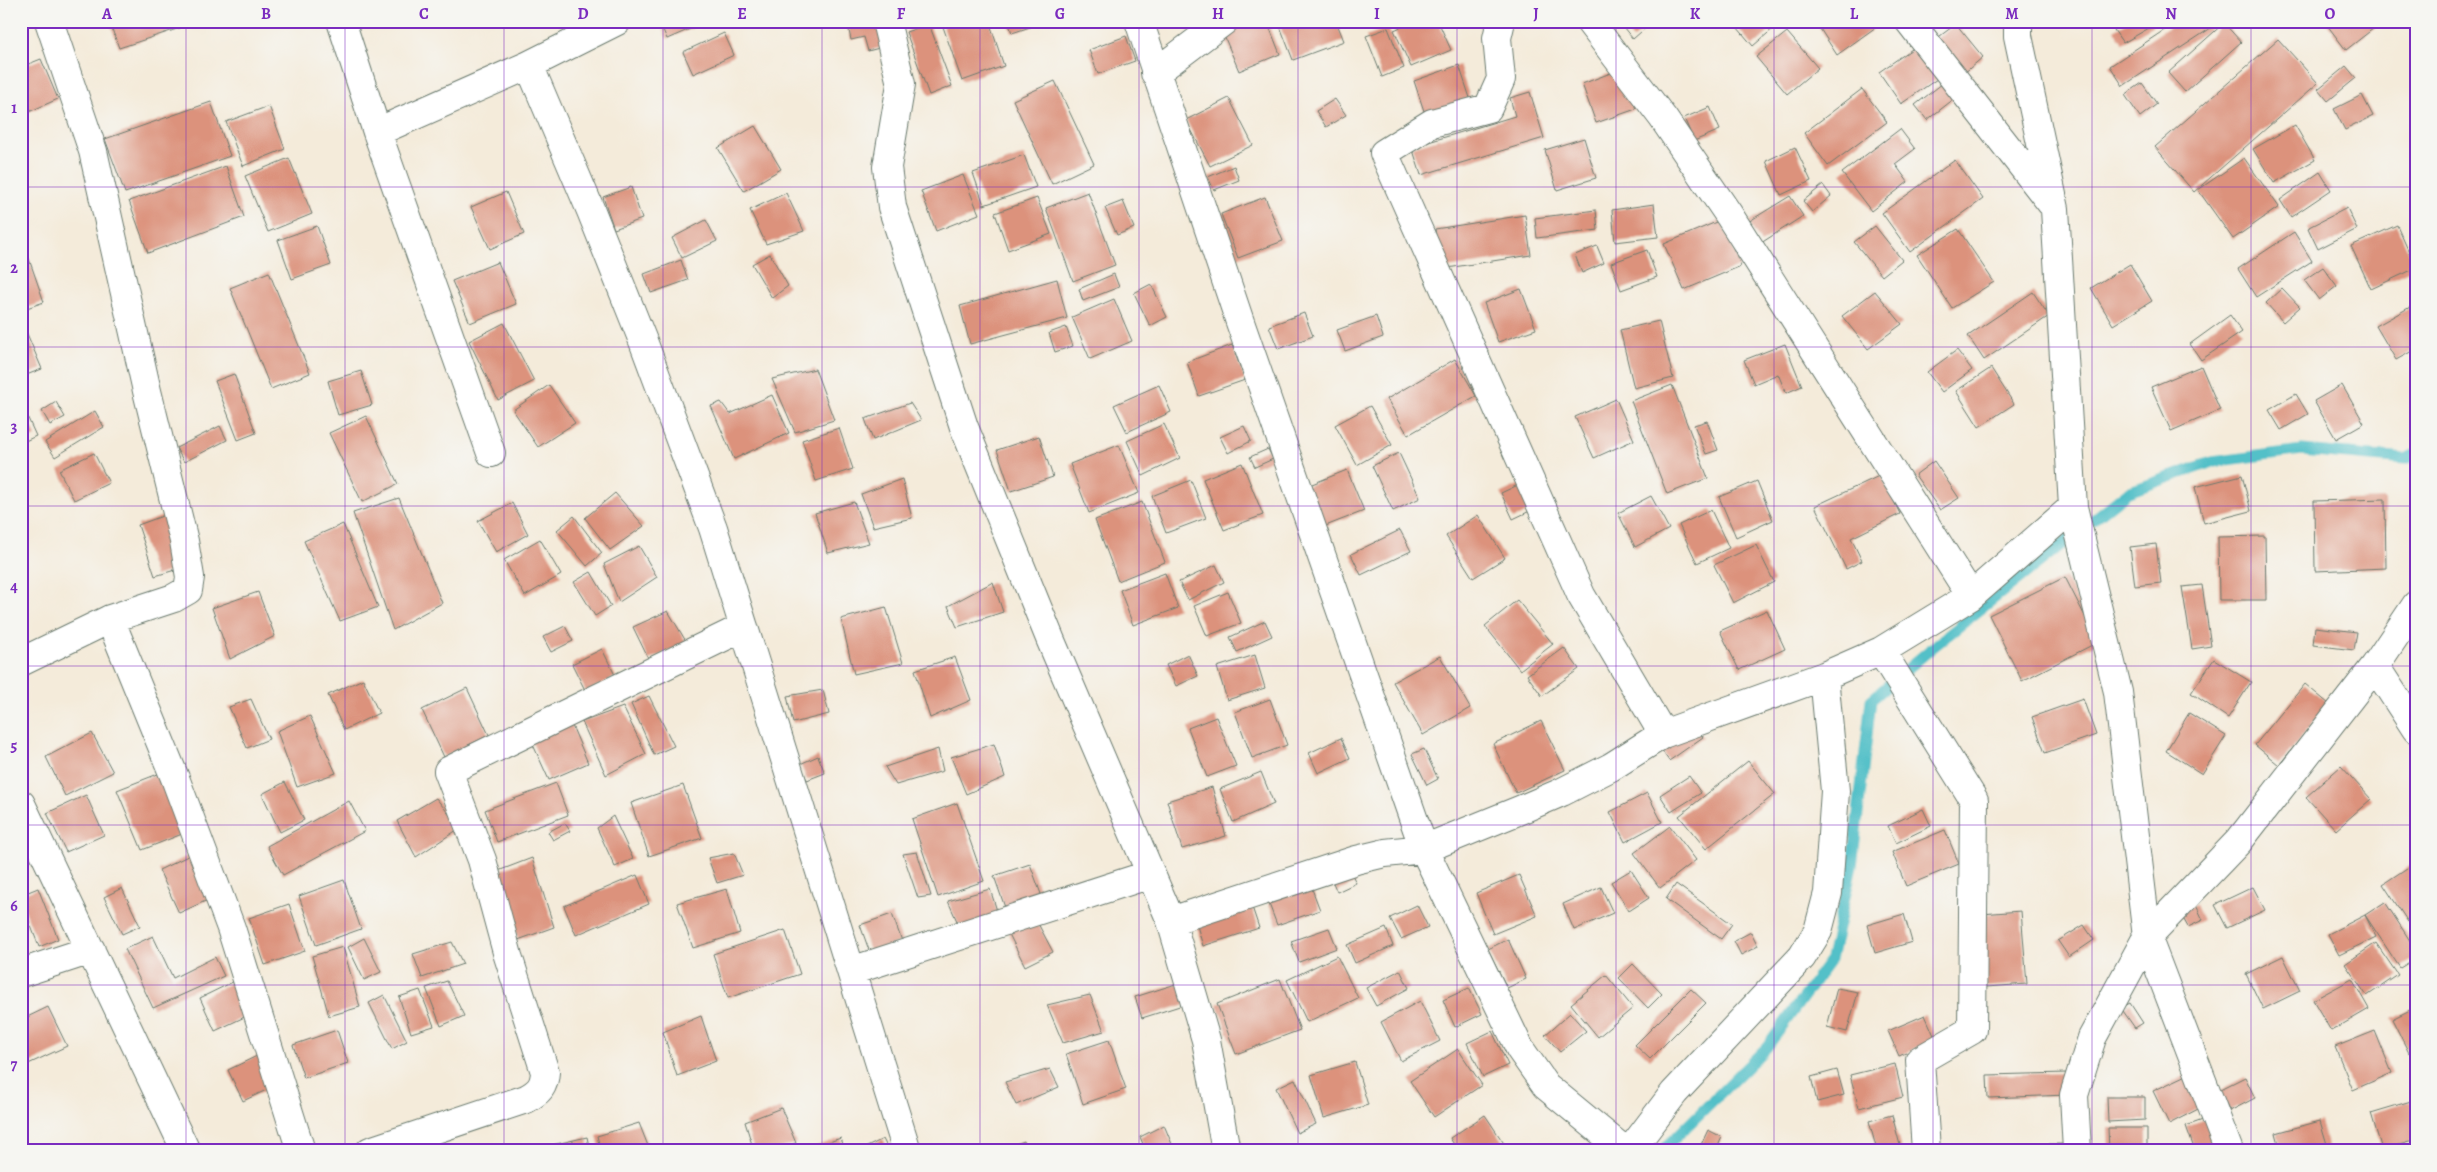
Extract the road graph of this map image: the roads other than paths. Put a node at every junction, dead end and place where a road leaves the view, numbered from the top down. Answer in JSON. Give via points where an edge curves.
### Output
{"nodes":[{"id":1,"x":49,"y":21,"type":"edge"},
{"id":2,"x":341,"y":21,"type":"edge"},
{"id":3,"x":617,"y":21,"type":"edge"},
{"id":4,"x":886,"y":21,"type":"edge"},
{"id":5,"x":1139,"y":21,"type":"edge"},
{"id":6,"x":1224,"y":21,"type":"edge"},
{"id":7,"x":1501,"y":21,"type":"edge"},
{"id":8,"x":1589,"y":21,"type":"edge"},
{"id":9,"x":1909,"y":21,"type":"edge"},
{"id":10,"x":2018,"y":21,"type":"edge"},
{"id":11,"x":529,"y":65,"type":"junction"},
{"id":12,"x":1155,"y":72,"type":"junction"},
{"id":13,"x":377,"y":132,"type":"junction"},
{"id":14,"x":2055,"y":208,"type":"junction"},
{"id":15,"x":491,"y":453,"type":"dead end"},
{"id":16,"x":2073,"y":507,"type":"junction"},
{"id":17,"x":1971,"y":596,"type":"junction"},
{"id":18,"x":2416,"y":605,"type":"edge"},
{"id":19,"x":110,"y":618,"type":"junction"},
{"id":20,"x":744,"y":627,"type":"junction"},
{"id":21,"x":1881,"y":651,"type":"junction"},
{"id":22,"x":21,"y":662,"type":"edge"},
{"id":23,"x":2375,"y":666,"type":"junction"},
{"id":24,"x":1824,"y":676,"type":"junction"},
{"id":25,"x":2416,"y":729,"type":"edge"},
{"id":26,"x":1663,"y":734,"type":"junction"},
{"id":27,"x":21,"y":804,"type":"edge"},
{"id":28,"x":1424,"y":849,"type":"junction"},
{"id":29,"x":1151,"y":874,"type":"junction"},
{"id":30,"x":1171,"y":921,"type":"junction"},
{"id":31,"x":2147,"y":937,"type":"junction"},
{"id":32,"x":91,"y":950,"type":"junction"},
{"id":33,"x":851,"y":971,"type":"junction"},
{"id":34,"x":21,"y":974,"type":"edge"},
{"id":35,"x":186,"y":1151,"type":"edge"},
{"id":36,"x":301,"y":1151,"type":"edge"},
{"id":37,"x":370,"y":1151,"type":"edge"},
{"id":38,"x":907,"y":1151,"type":"edge"},
{"id":39,"x":1226,"y":1151,"type":"edge"},
{"id":40,"x":1625,"y":1151,"type":"edge"},
{"id":41,"x":1630,"y":1151,"type":"edge"},
{"id":42,"x":1926,"y":1151,"type":"edge"},
{"id":43,"x":2077,"y":1151,"type":"edge"},
{"id":44,"x":2229,"y":1151,"type":"edge"}],
"edges":[{"from":1,"to":19,"type":"street","via":[[93,151],[190,577],[188,590],[174,598]]},
{"from":2,"to":13,"type":"street"},
{"from":3,"to":11,"type":"street"},
{"from":4,"to":29,"type":"street","via":[[901,84],[887,167],[892,207],[964,426]]},
{"from":5,"to":12,"type":"street"},
{"from":6,"to":12,"type":"street"},
{"from":7,"to":26,"type":"street","via":[[1497,38],[1501,79],[1488,108],[1432,123],[1384,152],[1581,595]]},
{"from":8,"to":17,"type":"street","via":[[1663,118],[1729,215]]},
{"from":9,"to":14,"type":"street"},
{"from":10,"to":14,"type":"street","via":[[2018,36]]},
{"from":11,"to":13,"type":"street"},
{"from":11,"to":20,"type":"street","via":[[643,341],[713,528]]},
{"from":12,"to":28,"type":"street"},
{"from":13,"to":15,"type":"street"},
{"from":14,"to":16,"type":"street"},
{"from":16,"to":17,"type":"street"},
{"from":16,"to":31,"type":"street","via":[[2118,692]]},
{"from":17,"to":21,"type":"street"},
{"from":18,"to":23,"type":"street"},
{"from":19,"to":22,"type":"street"},
{"from":19,"to":36,"type":"street","via":[[231,928]]},
{"from":20,"to":33,"type":"street"},
{"from":20,"to":37,"type":"street","via":[[448,771],[482,860],[545,1072],[544,1083],[538,1092],[526,1099]]},
{"from":21,"to":24,"type":"street"},
{"from":21,"to":42,"type":"street","via":[[1974,800],[1972,1030],[1920,1060]]},
{"from":23,"to":25,"type":"street"},
{"from":23,"to":31,"type":"street","via":[[2239,842]]},
{"from":24,"to":26,"type":"street"},
{"from":24,"to":41,"type":"street","via":[[1835,791],[1828,894],[1818,931],[1802,957],[1674,1093]]},
{"from":26,"to":28,"type":"street","via":[[1611,767],[1562,792]]},
{"from":27,"to":32,"type":"street"},
{"from":28,"to":30,"type":"street","via":[[1356,860]]},
{"from":28,"to":40,"type":"street","via":[[1520,1049],[1534,1071],[1546,1086]]},
{"from":29,"to":30,"type":"street"},
{"from":29,"to":33,"type":"street"},
{"from":30,"to":39,"type":"street","via":[[1206,1040]]},
{"from":31,"to":43,"type":"street","via":[[2092,1038],[2074,1094]]},
{"from":31,"to":44,"type":"street"},
{"from":32,"to":34,"type":"street"},
{"from":32,"to":35,"type":"street"},
{"from":33,"to":38,"type":"street"}]}
